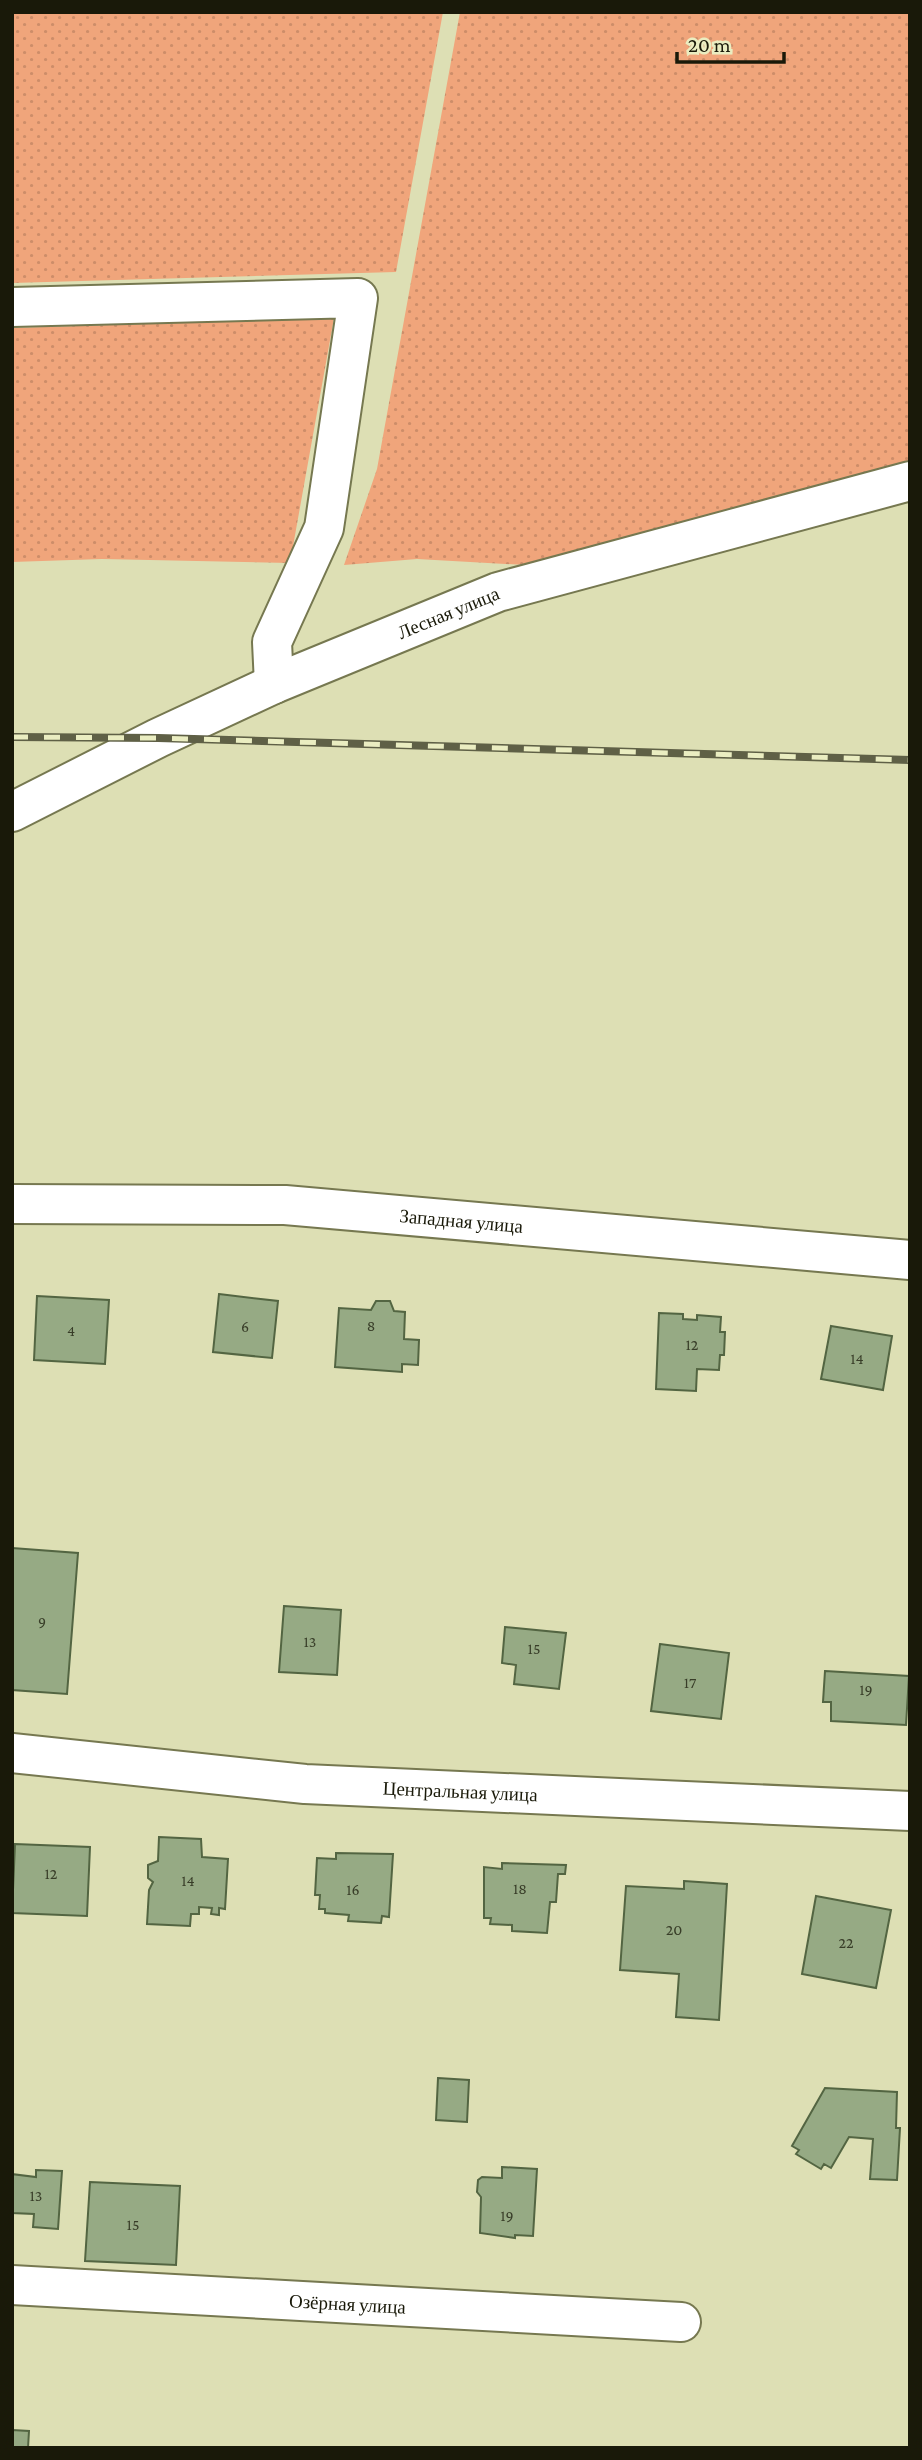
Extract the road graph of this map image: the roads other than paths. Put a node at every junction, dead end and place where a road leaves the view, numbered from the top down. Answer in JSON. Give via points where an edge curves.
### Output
{"nodes":[{"id":1,"x":12,"y":307,"type":"edge"},
{"id":2,"x":910,"y":481,"type":"edge"},
{"id":3,"x":274,"y":684,"type":"junction"},
{"id":4,"x":12,"y":813,"type":"edge"},
{"id":5,"x":12,"y":1204,"type":"edge"},
{"id":6,"x":910,"y":1260,"type":"edge"},
{"id":7,"x":12,"y":1752,"type":"edge"},
{"id":8,"x":910,"y":1811,"type":"edge"},
{"id":9,"x":12,"y":2285,"type":"edge"},
{"id":10,"x":681,"y":2322,"type":"dead end"}],
"edges":[{"from":1,"to":3,"type":"street","via":[[358,298],[324,528],[272,642]]},
{"from":2,"to":3,"type":"street","name":"Лесная улица","via":[[498,592]]},
{"from":3,"to":4,"type":"street","name":"Лесная улица"},
{"from":5,"to":6,"type":"street","name":"Западная улица","via":[[285,1205]]},
{"from":7,"to":8,"type":"street","name":"Центральная улица","via":[[305,1784]]},
{"from":9,"to":10,"type":"street","name":"Озёрная улица"}]}
